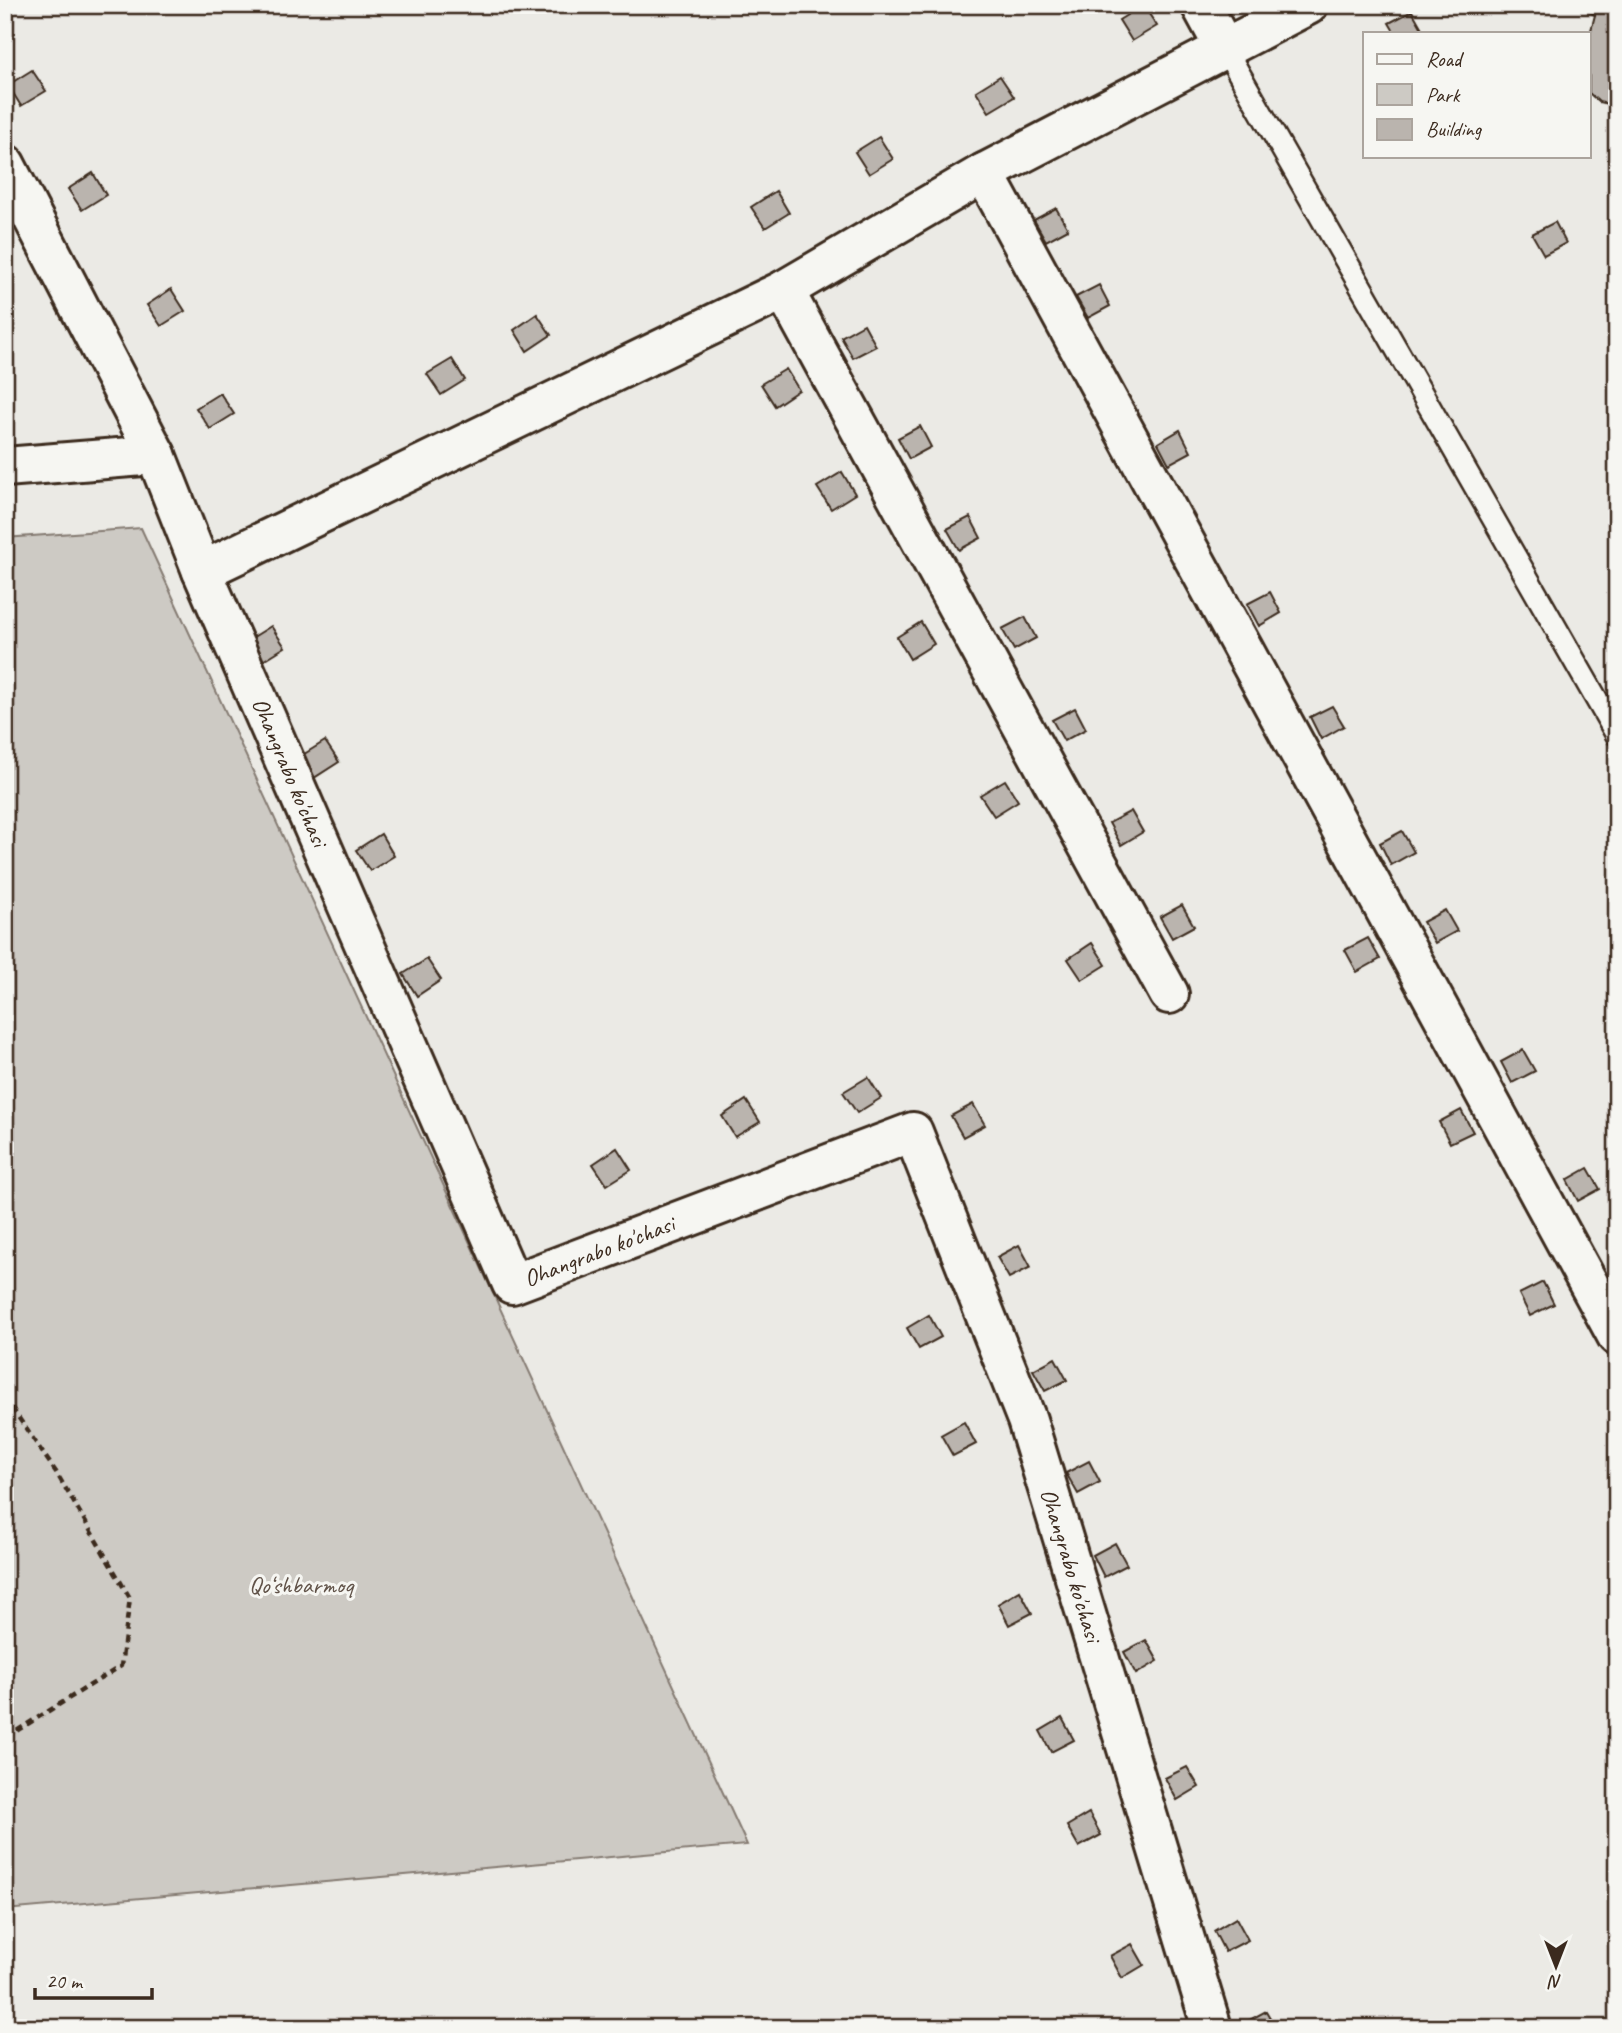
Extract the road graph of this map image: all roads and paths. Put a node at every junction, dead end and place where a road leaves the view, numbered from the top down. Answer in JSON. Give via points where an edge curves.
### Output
{"nodes":[{"id":1,"x":1201,"y":5,"type":"edge"},
{"id":2,"x":1308,"y":5,"type":"edge"},
{"id":3,"x":1225,"y":48,"type":"junction"},
{"id":4,"x":5,"y":164,"type":"edge"},
{"id":5,"x":984,"y":173,"type":"junction"},
{"id":6,"x":783,"y":290,"type":"junction"},
{"id":7,"x":156,"y":455,"type":"junction"},
{"id":8,"x":5,"y":467,"type":"edge"},
{"id":9,"x":202,"y":570,"type":"junction"},
{"id":10,"x":1617,"y":735,"type":"edge"},
{"id":11,"x":1168,"y":994,"type":"dead end"},
{"id":12,"x":1617,"y":1336,"type":"edge"},
{"id":13,"x":5,"y":1398,"type":"edge"},
{"id":14,"x":5,"y":1738,"type":"edge"},
{"id":15,"x":1212,"y":2028,"type":"edge"}],
"edges":[{"from":1,"to":3,"type":"street"},
{"from":2,"to":3,"type":"street"},
{"from":3,"to":5,"type":"street"},
{"from":3,"to":10,"type":"lane"},
{"from":4,"to":7,"type":"street","name":"Ohangrabo ko'chasi"},
{"from":5,"to":6,"type":"street"},
{"from":5,"to":12,"type":"street"},
{"from":6,"to":9,"type":"street"},
{"from":6,"to":11,"type":"street"},
{"from":7,"to":8,"type":"street"},
{"from":7,"to":9,"type":"street","name":"Ohangrabo ko'chasi"},
{"from":9,"to":15,"type":"street","name":"Ohangrabo ko'chasi","via":[[512,1284],[912,1132],[1027,1420]]},
{"from":13,"to":14,"type":"path","via":[[56,1472],[130,1598],[121,1666]]}]}
